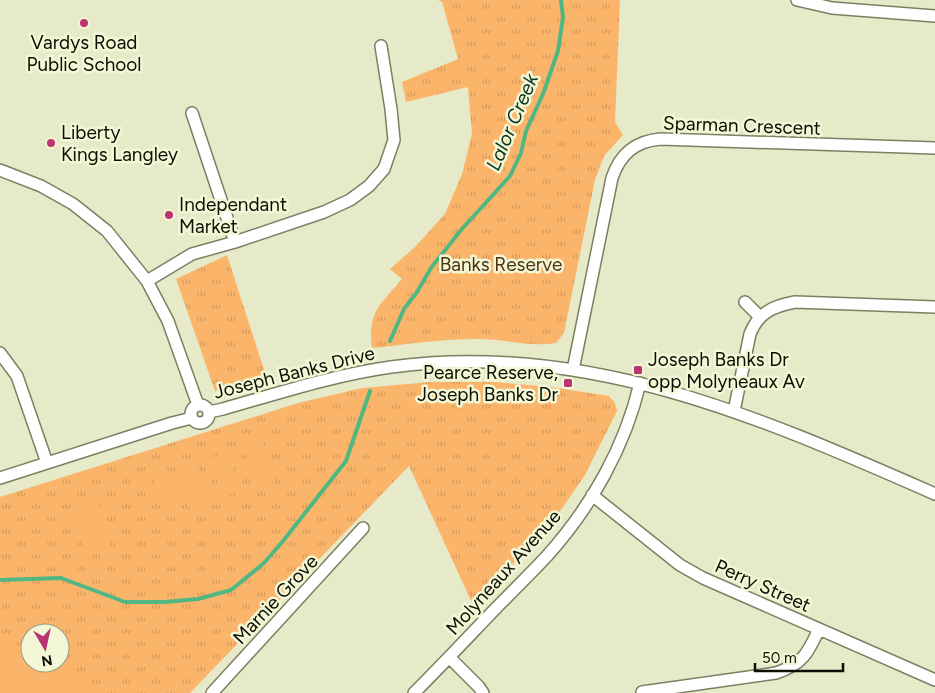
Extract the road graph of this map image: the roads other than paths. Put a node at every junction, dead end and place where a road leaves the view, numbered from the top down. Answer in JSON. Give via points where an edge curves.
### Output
{"nodes":[{"id":1,"x":797,"y":0,"type":"edge"},
{"id":2,"x":935,"y":16,"type":"edge"},
{"id":3,"x":381,"y":46,"type":"dead end"},
{"id":4,"x":192,"y":113,"type":"dead end"},
{"id":5,"x":935,"y":148,"type":"edge"},
{"id":6,"x":0,"y":170,"type":"edge"},
{"id":7,"x":235,"y":242,"type":"junction"},
{"id":8,"x":147,"y":281,"type":"junction"},
{"id":9,"x":746,"y":302,"type":"dead end"},
{"id":10,"x":935,"y":307,"type":"edge"},
{"id":11,"x":760,"y":317,"type":"junction"},
{"id":12,"x":0,"y":353,"type":"edge"},
{"id":13,"x":573,"y":370,"type":"junction"},
{"id":14,"x":640,"y":383,"type":"junction"},
{"id":15,"x":198,"y":405,"type":"junction"},
{"id":16,"x":734,"y":410,"type":"junction"},
{"id":17,"x":209,"y":412,"type":"junction"},
{"id":18,"x":192,"y":418,"type":"junction"},
{"id":19,"x":47,"y":463,"type":"junction"},
{"id":20,"x":0,"y":478,"type":"edge"},
{"id":21,"x":935,"y":494,"type":"edge"},
{"id":22,"x":592,"y":495,"type":"junction"},
{"id":23,"x":363,"y":528,"type":"dead end"},
{"id":24,"x":819,"y":628,"type":"junction"},
{"id":25,"x":449,"y":657,"type":"junction"},
{"id":26,"x":935,"y":680,"type":"edge"},
{"id":27,"x":642,"y":692,"type":"edge"},
{"id":28,"x":212,"y":693,"type":"edge"},
{"id":29,"x":414,"y":693,"type":"edge"},
{"id":30,"x":483,"y":693,"type":"edge"}],
"edges":[{"from":1,"to":2,"type":"street","via":[[832,8]]},
{"from":3,"to":7,"type":"street","via":[[394,140],[384,169],[350,200]]},
{"from":4,"to":7,"type":"street"},
{"from":5,"to":13,"type":"street","name":"Sparman Crescent","via":[[661,139],[640,143],[615,167]]},
{"from":6,"to":8,"type":"street","via":[[41,186],[80,209],[108,231]]},
{"from":7,"to":8,"type":"street","via":[[192,254]]},
{"from":8,"to":15,"type":"street","via":[[168,321]]},
{"from":9,"to":11,"type":"street"},
{"from":10,"to":11,"type":"street","via":[[795,302],[782,304]]},
{"from":11,"to":16,"type":"street","via":[[750,334]]},
{"from":12,"to":19,"type":"street","via":[[17,376]]},
{"from":13,"to":14,"type":"street","name":"Joseph Banks Drive"},
{"from":13,"to":17,"type":"street","name":"Joseph Banks Drive","via":[[477,361],[392,366],[337,376]]},
{"from":14,"to":16,"type":"street","name":"Joseph Banks Drive"},
{"from":14,"to":22,"type":"street","name":"Molyneaux Avenue","via":[[628,425]]},
{"from":15,"to":17,"type":"street","via":[[204,405]]},
{"from":15,"to":18,"type":"street","via":[[192,409]]},
{"from":16,"to":21,"type":"street","name":"Joseph Banks Drive"},
{"from":17,"to":18,"type":"street","via":[[209,418],[203,423]]},
{"from":18,"to":19,"type":"street"},
{"from":19,"to":20,"type":"street"},
{"from":22,"to":24,"type":"street","name":"Perry Street","via":[[680,565]]},
{"from":22,"to":25,"type":"street","name":"Molyneaux Avenue","via":[[547,555]]},
{"from":23,"to":28,"type":"street","name":"Marnie Grove"},
{"from":24,"to":26,"type":"street","name":"Perry Street"},
{"from":24,"to":27,"type":"street","via":[[808,653],[789,668],[776,673]]},
{"from":25,"to":29,"type":"street","name":"Molyneaux Avenue"},
{"from":25,"to":30,"type":"street"}]}
